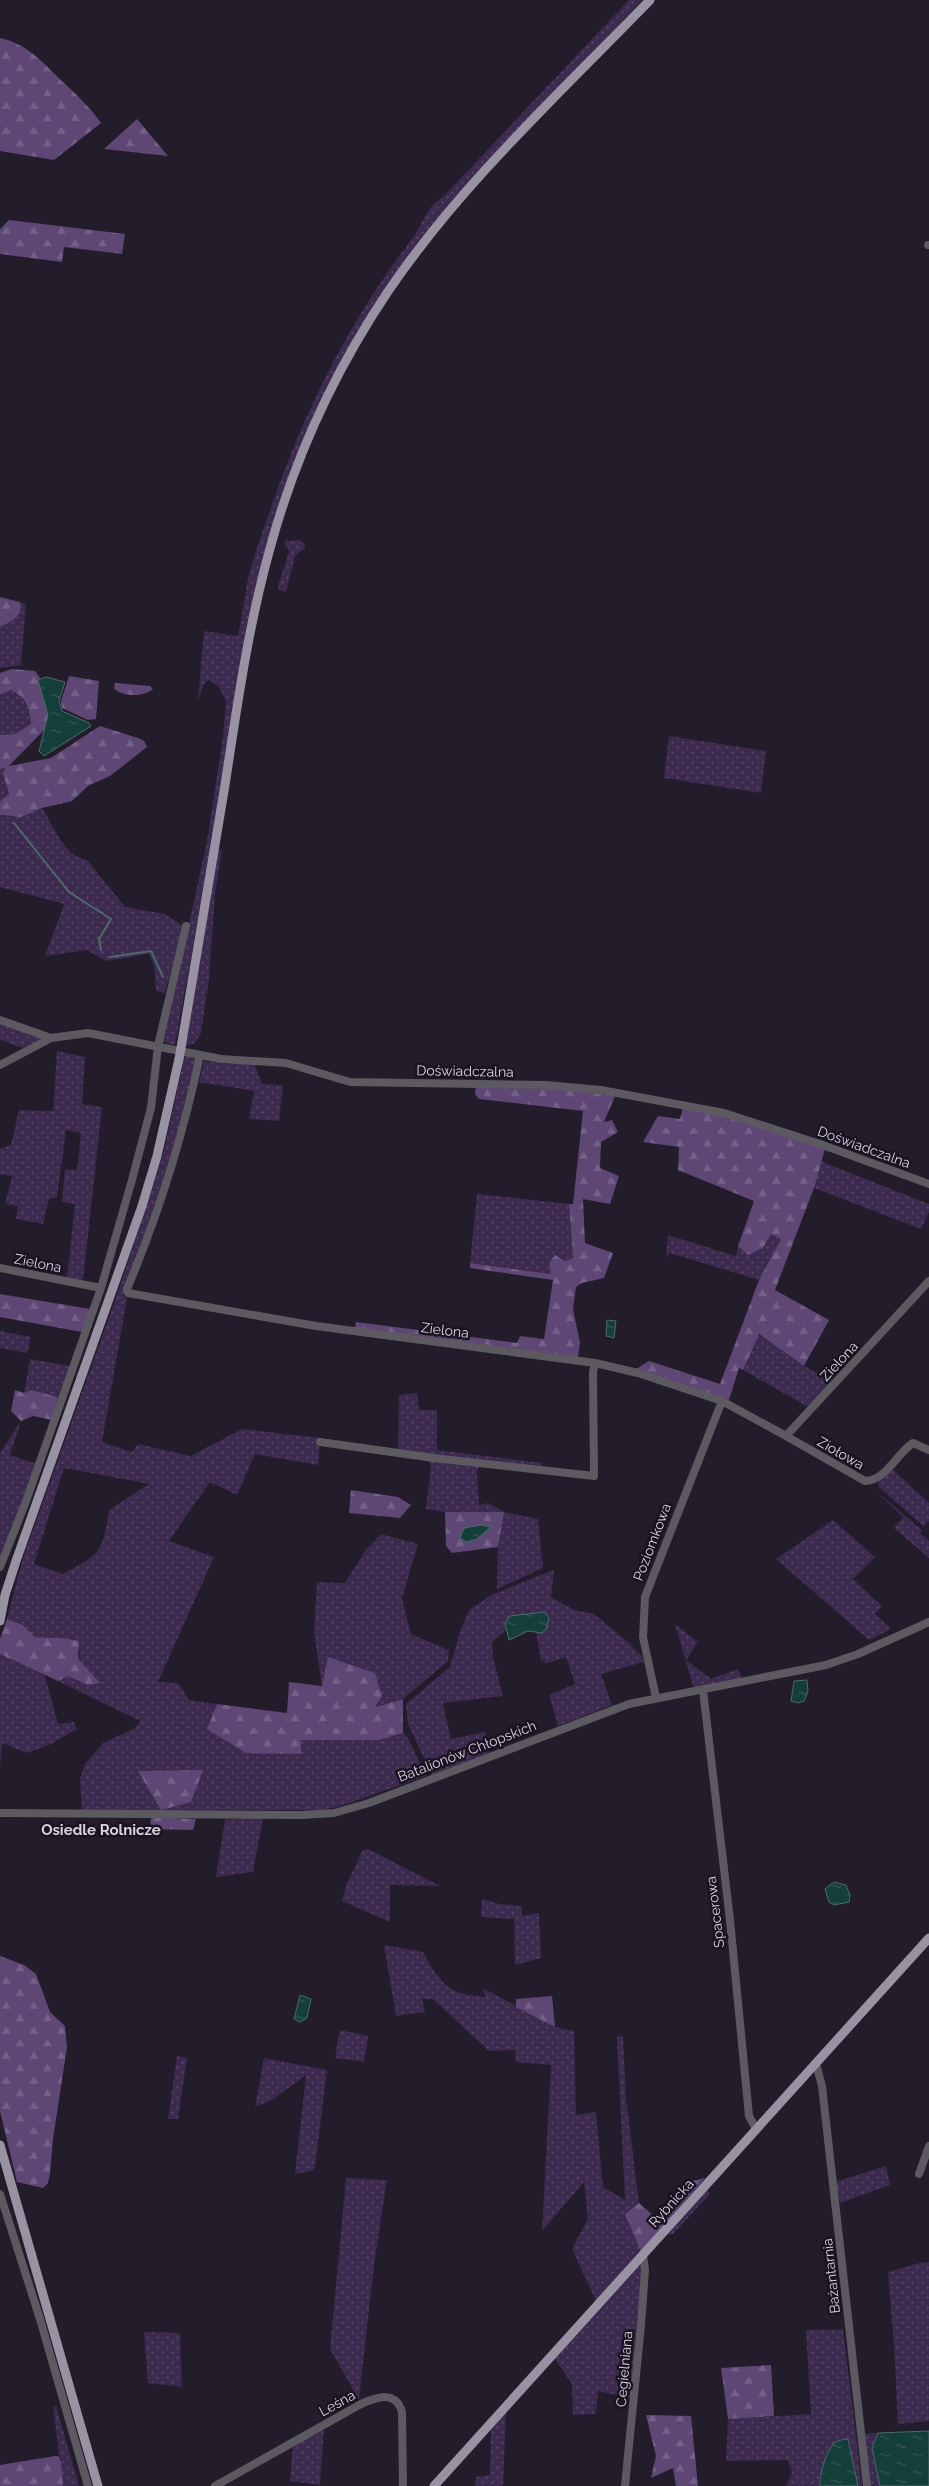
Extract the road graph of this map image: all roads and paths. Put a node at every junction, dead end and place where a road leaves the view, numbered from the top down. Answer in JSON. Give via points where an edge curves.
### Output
{"nodes":[{"id":1,"x":650,"y":0,"type":"edge"},
{"id":2,"x":186,"y":926,"type":"dead end"},
{"id":3,"x":0,"y":1020,"type":"edge"},
{"id":4,"x":51,"y":1038,"type":"junction"},
{"id":5,"x":158,"y":1046,"type":"junction"},
{"id":6,"x":200,"y":1055,"type":"junction"},
{"id":7,"x":0,"y":1065,"type":"edge"},
{"id":8,"x":929,"y":1184,"type":"edge"},
{"id":9,"x":0,"y":1268,"type":"edge"},
{"id":10,"x":929,"y":1281,"type":"edge"},
{"id":11,"x":101,"y":1288,"type":"junction"},
{"id":12,"x":595,"y":1363,"type":"junction"},
{"id":13,"x":722,"y":1401,"type":"junction"},
{"id":14,"x":786,"y":1436,"type":"junction"},
{"id":15,"x":320,"y":1442,"type":"dead end"},
{"id":16,"x":929,"y":1450,"type":"edge"},
{"id":17,"x":0,"y":1567,"type":"edge"},
{"id":18,"x":5,"y":1595,"type":"junction"},
{"id":19,"x":0,"y":1605,"type":"edge"},
{"id":20,"x":0,"y":1621,"type":"edge"},
{"id":21,"x":929,"y":1622,"type":"edge"},
{"id":22,"x":703,"y":1690,"type":"junction"},
{"id":23,"x":656,"y":1698,"type":"junction"},
{"id":24,"x":0,"y":1812,"type":"edge"},
{"id":25,"x":929,"y":1938,"type":"edge"},
{"id":26,"x":816,"y":2064,"type":"junction"},
{"id":27,"x":756,"y":2130,"type":"junction"},
{"id":28,"x":0,"y":2145,"type":"edge"},
{"id":29,"x":929,"y":2146,"type":"edge"},
{"id":30,"x":923,"y":2172,"type":"edge"},
{"id":31,"x":0,"y":2194,"type":"edge"},
{"id":32,"x":642,"y":2255,"type":"junction"},
{"id":33,"x":88,"y":2486,"type":"edge"},
{"id":34,"x":98,"y":2486,"type":"edge"},
{"id":35,"x":215,"y":2486,"type":"edge"},
{"id":36,"x":403,"y":2486,"type":"edge"},
{"id":37,"x":434,"y":2486,"type":"edge"},
{"id":38,"x":625,"y":2486,"type":"edge"},
{"id":39,"x":867,"y":2486,"type":"edge"}],
"edges":[{"from":1,"to":18,"type":"main road","bridge":true,"via":[[490,166],[424,242],[361,334],[310,434],[284,503],[260,587],[166,1121],[142,1206]]},
{"from":2,"to":5,"type":"street"},
{"from":3,"to":4,"type":"street"},
{"from":4,"to":5,"type":"street","name":"Doświadczalna","via":[[88,1033]]},
{"from":4,"to":7,"type":"street","name":"Doświadczalna"},
{"from":5,"to":6,"type":"street","name":"Doświadczalna"},
{"from":5,"to":11,"type":"street","via":[[152,1108]]},
{"from":6,"to":8,"type":"street","name":"Doświadczalna","via":[[286,1063],[350,1082],[546,1085],[655,1099],[724,1113]]},
{"from":6,"to":12,"type":"street","name":"Zielona","via":[[173,1165],[127,1288],[128,1293],[316,1326]]},
{"from":9,"to":11,"type":"street","name":"Zielona"},
{"from":10,"to":14,"type":"street","name":"Zielona"},
{"from":11,"to":17,"type":"street"},
{"from":12,"to":13,"type":"street","name":"Zielona"},
{"from":12,"to":15,"type":"street","via":[[594,1476]]},
{"from":13,"to":14,"type":"street","name":"Zielona"},
{"from":13,"to":23,"type":"street","name":"Poziomkowa","via":[[645,1597],[643,1637]]},
{"from":14,"to":16,"type":"street","name":"Ziołowa","via":[[865,1481],[880,1477],[913,1443]]},
{"from":18,"to":19,"type":"main road"},
{"from":18,"to":20,"type":"main road"},
{"from":21,"to":22,"type":"street","name":"Batalionów Chłopskich","via":[[838,1662]]},
{"from":22,"to":23,"type":"street","name":"Batalionów Chłopskich"},
{"from":22,"to":27,"type":"street","name":"Spacerowa","via":[[730,1920],[748,2116]]},
{"from":23,"to":24,"type":"street","name":"Batalionów Chłopskich","via":[[608,1711],[334,1812],[292,1815]]},
{"from":25,"to":26,"type":"main road","name":"Rybnicka"},
{"from":26,"to":27,"type":"main road","name":"Rybnicka"},
{"from":26,"to":39,"type":"street","name":"Bażantarnia","via":[[822,2086]]},
{"from":27,"to":32,"type":"main road","name":"Rybnicka"},
{"from":28,"to":34,"type":"main road"},
{"from":29,"to":30,"type":"street"},
{"from":31,"to":33,"type":"street"},
{"from":32,"to":37,"type":"main road","name":"Rybnicka"},
{"from":32,"to":38,"type":"street","name":"Cegielniana","via":[[645,2270]]},
{"from":35,"to":36,"type":"street","name":"Leśna","via":[[378,2396],[391,2396],[402,2412]]}]}
